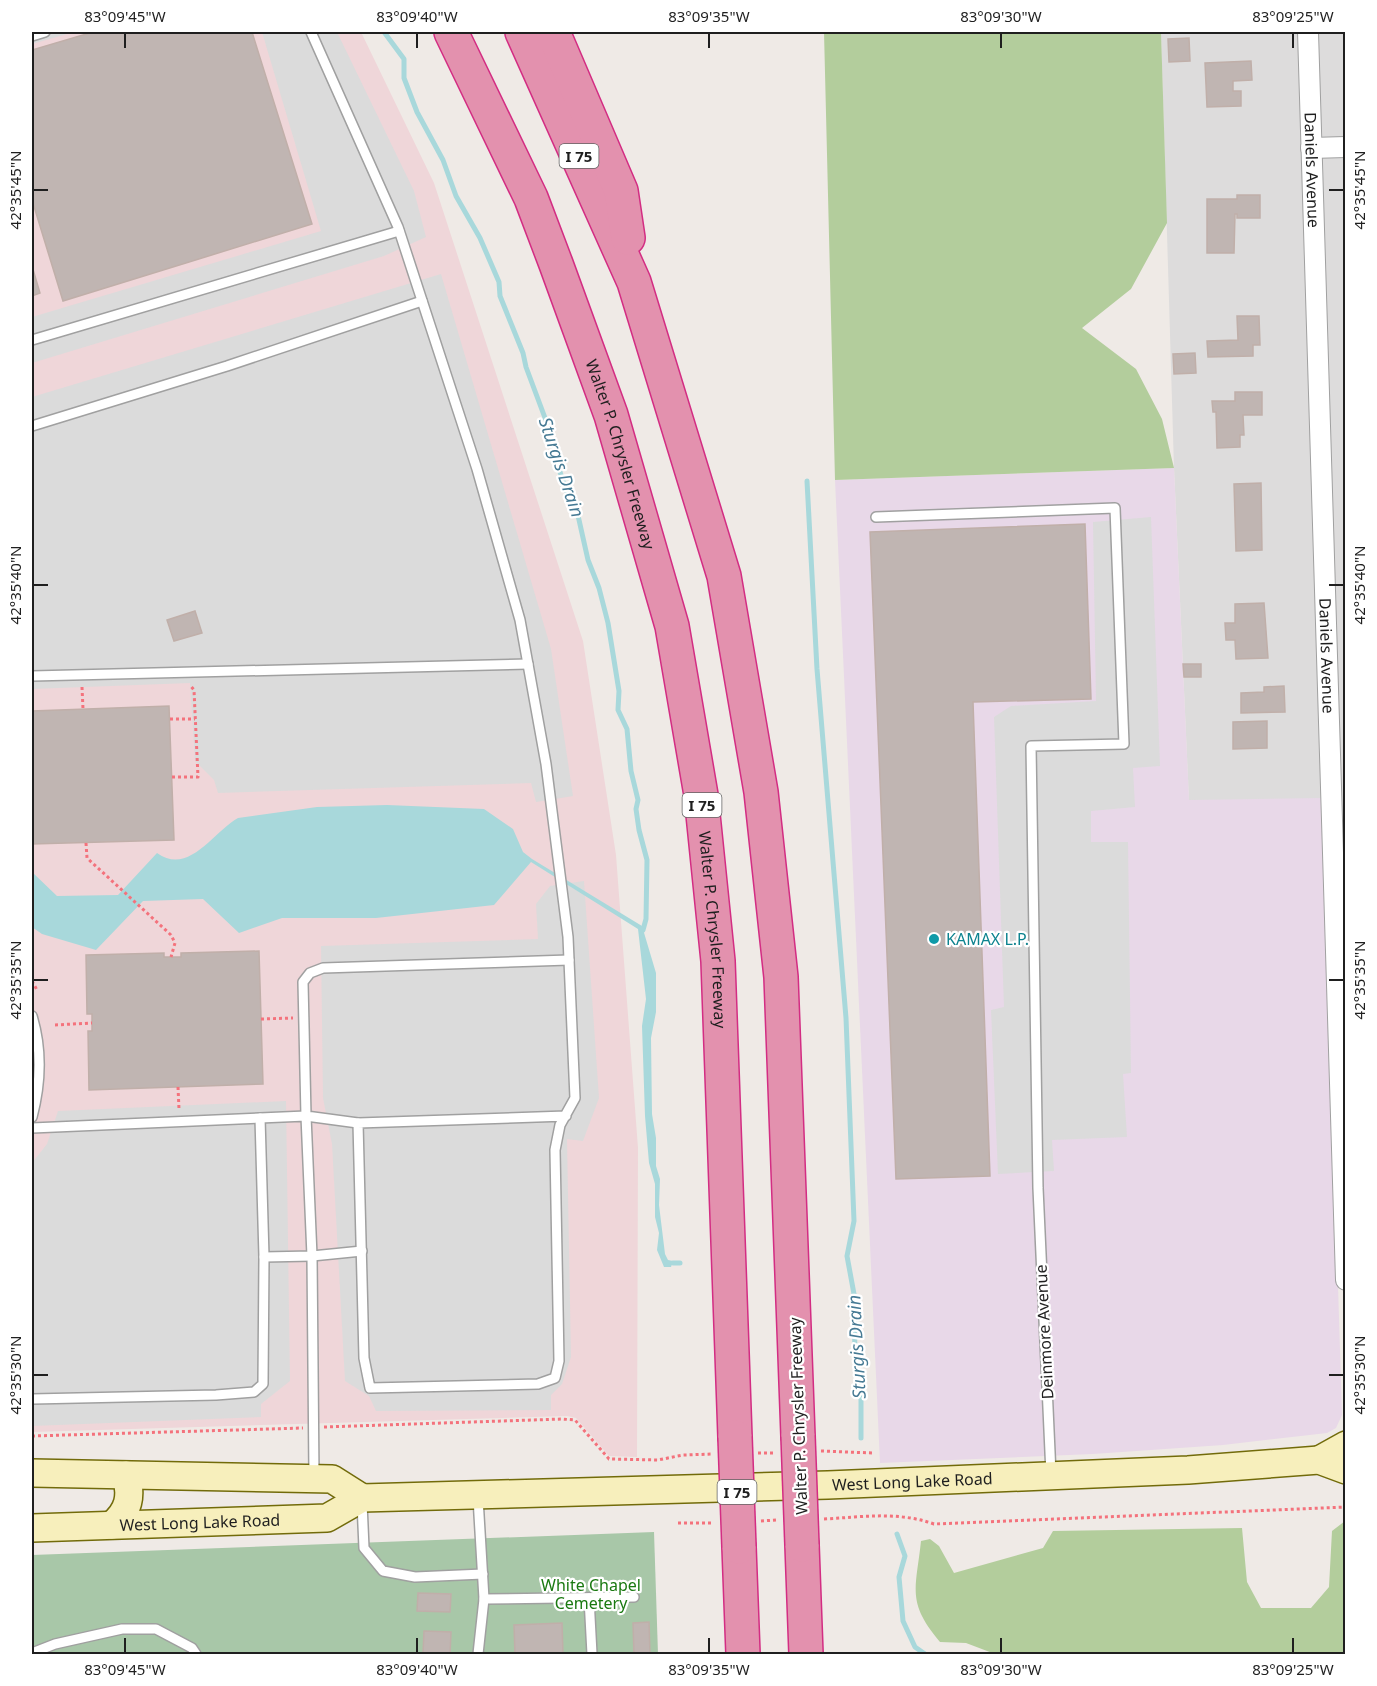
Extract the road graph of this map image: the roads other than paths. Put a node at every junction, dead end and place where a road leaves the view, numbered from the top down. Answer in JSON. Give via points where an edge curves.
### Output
{"nodes":[{"id":1,"x":45,"y":32,"type":"edge"},
{"id":2,"x":311,"y":32,"type":"edge"},
{"id":3,"x":451,"y":32,"type":"edge"},
{"id":4,"x":522,"y":32,"type":"edge"},
{"id":5,"x":553,"y":32,"type":"edge"},
{"id":6,"x":1308,"y":32,"type":"edge"},
{"id":7,"x":32,"y":36,"type":"edge"},
{"id":8,"x":1346,"y":147,"type":"edge"},
{"id":9,"x":1311,"y":148,"type":"junction"},
{"id":10,"x":399,"y":231,"type":"junction"},
{"id":11,"x":634,"y":282,"type":"junction"},
{"id":12,"x":422,"y":301,"type":"junction"},
{"id":13,"x":32,"y":340,"type":"edge"},
{"id":14,"x":32,"y":426,"type":"edge"},
{"id":15,"x":876,"y":517,"type":"dead end"},
{"id":16,"x":528,"y":664,"type":"junction"},
{"id":17,"x":32,"y":676,"type":"edge"},
{"id":18,"x":1337,"y":793,"type":"edge"},
{"id":19,"x":569,"y":960,"type":"junction"},
{"id":20,"x":32,"y":1016,"type":"edge"},
{"id":21,"x":306,"y":1116,"type":"junction"},
{"id":22,"x":566,"y":1116,"type":"junction"},
{"id":23,"x":32,"y":1117,"type":"edge"},
{"id":24,"x":260,"y":1118,"type":"junction"},
{"id":25,"x":358,"y":1123,"type":"junction"},
{"id":26,"x":32,"y":1128,"type":"edge"},
{"id":27,"x":362,"y":1251,"type":"junction"},
{"id":28,"x":312,"y":1256,"type":"junction"},
{"id":29,"x":264,"y":1257,"type":"junction"},
{"id":30,"x":1346,"y":1280,"type":"edge"},
{"id":31,"x":32,"y":1399,"type":"edge"},
{"id":32,"x":1346,"y":1445,"type":"edge"},
{"id":33,"x":1319,"y":1460,"type":"junction"},
{"id":34,"x":1346,"y":1470,"type":"edge"},
{"id":35,"x":32,"y":1473,"type":"edge"},
{"id":36,"x":126,"y":1475,"type":"junction"},
{"id":37,"x":1051,"y":1476,"type":"junction"},
{"id":38,"x":314,"y":1478,"type":"junction"},
{"id":39,"x":478,"y":1495,"type":"junction"},
{"id":40,"x":362,"y":1498,"type":"junction"},
{"id":41,"x":112,"y":1525,"type":"junction"},
{"id":42,"x":32,"y":1528,"type":"edge"},
{"id":43,"x":483,"y":1574,"type":"junction"},
{"id":44,"x":634,"y":1597,"type":"dead end"},
{"id":45,"x":589,"y":1598,"type":"junction"},
{"id":46,"x":484,"y":1599,"type":"junction"},
{"id":47,"x":32,"y":1653,"type":"edge"},
{"id":48,"x":196,"y":1654,"type":"edge"},
{"id":49,"x":478,"y":1654,"type":"edge"},
{"id":50,"x":591,"y":1654,"type":"edge"},
{"id":51,"x":743,"y":1654,"type":"edge"},
{"id":52,"x":806,"y":1654,"type":"edge"}],
"edges":[{"from":1,"to":7,"type":"lane"},
{"from":2,"to":10,"type":"lane"},
{"from":3,"to":51,"type":"highway","name":"Walter P. Chrysler Freeway","number":"I 75","bridge":true,"via":[[531,198],[556,264],[611,415],[672,626],[701,795],[718,961]]},
{"from":4,"to":11,"type":"highway","name":"Walter P. Chrysler Freeway","number":"I 75"},
{"from":5,"to":11,"type":"highway","via":[[621,191]]},
{"from":6,"to":9,"type":"street","name":"Daniels Avenue"},
{"from":8,"to":9,"type":"street"},
{"from":9,"to":18,"type":"street","name":"Daniels Avenue"},
{"from":10,"to":12,"type":"lane"},
{"from":10,"to":13,"type":"lane"},
{"from":11,"to":52,"type":"highway","name":"Walter P. Chrysler Freeway","number":"I 75","bridge":true,"via":[[724,576],[761,792],[781,977]]},
{"from":12,"to":14,"type":"lane"},
{"from":12,"to":16,"type":"lane","via":[[477,469],[520,620]]},
{"from":15,"to":37,"type":"lane","name":"Deinmore Avenue","via":[[1115,508],[1124,744],[1031,746],[1038,1188]]},
{"from":16,"to":17,"type":"lane"},
{"from":16,"to":19,"type":"lane","via":[[546,764]]},
{"from":18,"to":30,"type":"street","name":"Daniels Avenue"},
{"from":19,"to":21,"type":"lane","via":[[322,968],[310,973],[303,982]]},
{"from":19,"to":22,"type":"lane","via":[[575,1098]]},
{"from":20,"to":23,"type":"lane","via":[[39,1074]]},
{"from":21,"to":24,"type":"lane"},
{"from":21,"to":25,"type":"lane"},
{"from":21,"to":28,"type":"lane"},
{"from":22,"to":25,"type":"lane"},
{"from":22,"to":27,"type":"lane","via":[[555,1150],[559,1362],[555,1378],[538,1384],[370,1388],[364,1358]]},
{"from":24,"to":26,"type":"lane"},
{"from":24,"to":29,"type":"lane"},
{"from":25,"to":27,"type":"lane"},
{"from":27,"to":28,"type":"lane"},
{"from":28,"to":29,"type":"lane"},
{"from":28,"to":38,"type":"lane"},
{"from":29,"to":31,"type":"lane","via":[[265,1374],[263,1384],[254,1392],[170,1398]]},
{"from":32,"to":33,"type":"main road","name":"West Long Lake Road"},
{"from":33,"to":34,"type":"main road","name":"West Long Lake Road"},
{"from":33,"to":37,"type":"main road","name":"West Long Lake Road"},
{"from":35,"to":36,"type":"main road"},
{"from":36,"to":38,"type":"main road"},
{"from":36,"to":41,"type":"main road","via":[[130,1497],[127,1509]]},
{"from":37,"to":39,"type":"main road","name":"West Long Lake Road"},
{"from":38,"to":40,"type":"main road","via":[[332,1479]]},
{"from":39,"to":40,"type":"main road","name":"West Long Lake Road"},
{"from":39,"to":43,"type":"lane"},
{"from":40,"to":41,"type":"main road","name":"West Long Lake Road","via":[[327,1518]]},
{"from":40,"to":43,"type":"lane","via":[[364,1548],[383,1571],[415,1577]]},
{"from":41,"to":42,"type":"main road","name":"West Long Lake Road"},
{"from":43,"to":46,"type":"lane"},
{"from":44,"to":45,"type":"lane"},
{"from":45,"to":46,"type":"lane"},
{"from":45,"to":50,"type":"lane"},
{"from":46,"to":49,"type":"lane"},
{"from":47,"to":48,"type":"lane","via":[[122,1629],[156,1629]]}]}
